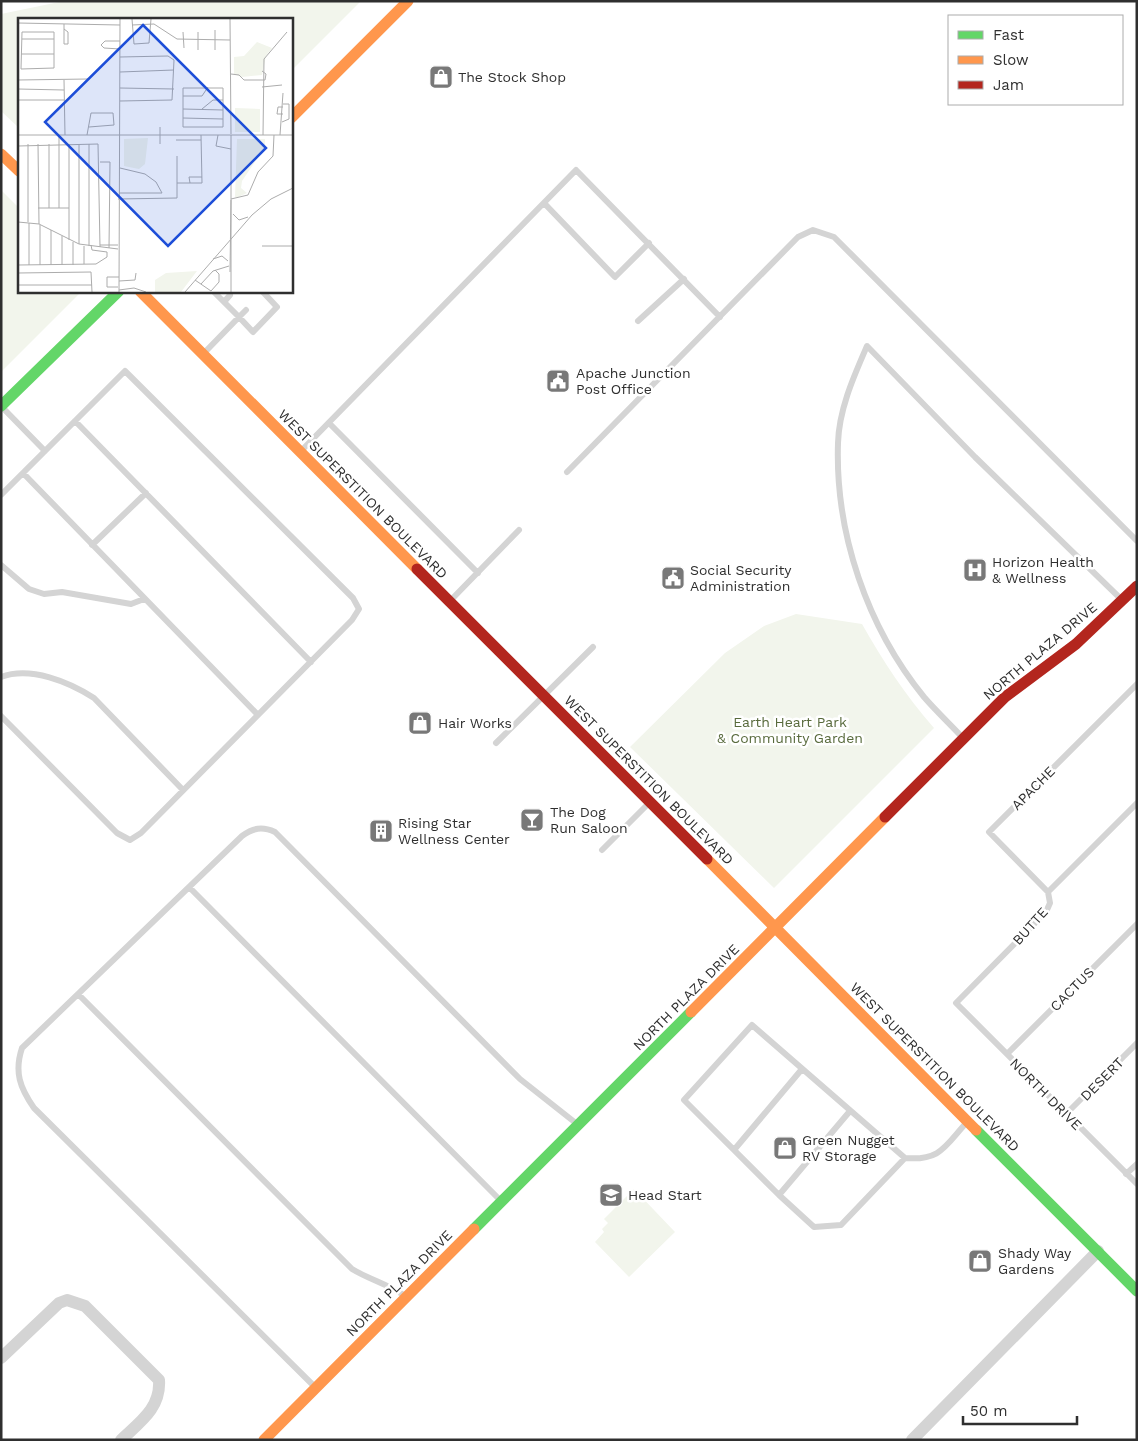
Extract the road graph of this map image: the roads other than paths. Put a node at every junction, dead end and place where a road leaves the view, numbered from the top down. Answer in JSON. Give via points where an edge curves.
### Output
{"nodes":[{"id":1,"x":408,"y":1,"type":"edge"},
{"id":2,"x":292,"y":117,"type":"edge"},
{"id":3,"x":1,"y":154,"type":"edge"},
{"id":4,"x":18,"y":170,"type":"edge"},
{"id":5,"x":544,"y":203,"type":"junction"},
{"id":6,"x":649,"y":243,"type":"junction"},
{"id":7,"x":684,"y":279,"type":"junction"},
{"id":8,"x":118,"y":292,"type":"edge"},
{"id":9,"x":141,"y":292,"type":"edge"},
{"id":10,"x":214,"y":292,"type":"edge"},
{"id":11,"x":263,"y":292,"type":"edge"},
{"id":12,"x":230,"y":296,"type":"dead end"},
{"id":13,"x":257,"y":299,"type":"dead end"},
{"id":14,"x":224,"y":302,"type":"junction"},
{"id":15,"x":246,"y":310,"type":"dead end"},
{"id":16,"x":239,"y":317,"type":"junction"},
{"id":17,"x":720,"y":317,"type":"junction"},
{"id":18,"x":638,"y":321,"type":"dead end"},
{"id":19,"x":202,"y":355,"type":"junction"},
{"id":20,"x":1,"y":406,"type":"edge"},
{"id":21,"x":75,"y":421,"type":"junction"},
{"id":22,"x":329,"y":422,"type":"junction"},
{"id":23,"x":45,"y":451,"type":"junction"},
{"id":24,"x":300,"y":452,"type":"junction"},
{"id":25,"x":567,"y":472,"type":"dead end"},
{"id":26,"x":22,"y":473,"type":"junction"},
{"id":27,"x":146,"y":493,"type":"junction"},
{"id":28,"x":1,"y":494,"type":"edge"},
{"id":29,"x":519,"y":530,"type":"dead end"},
{"id":30,"x":1137,"y":541,"type":"edge"},
{"id":31,"x":92,"y":546,"type":"junction"},
{"id":32,"x":1,"y":565,"type":"edge"},
{"id":33,"x":478,"y":573,"type":"junction"},
{"id":34,"x":1137,"y":586,"type":"edge"},
{"id":35,"x":144,"y":599,"type":"junction"},
{"id":36,"x":1122,"y":600,"type":"junction"},
{"id":37,"x":449,"y":602,"type":"junction"},
{"id":38,"x":593,"y":647,"type":"dead end"},
{"id":39,"x":311,"y":662,"type":"junction"},
{"id":40,"x":1,"y":677,"type":"edge"},
{"id":41,"x":1137,"y":684,"type":"edge"},
{"id":42,"x":544,"y":696,"type":"junction"},
{"id":43,"x":258,"y":715,"type":"junction"},
{"id":44,"x":1,"y":716,"type":"edge"},
{"id":45,"x":964,"y":739,"type":"junction"},
{"id":46,"x":496,"y":743,"type":"dead end"},
{"id":47,"x":183,"y":790,"type":"junction"},
{"id":48,"x":650,"y":802,"type":"junction"},
{"id":49,"x":1137,"y":804,"type":"edge"},
{"id":50,"x":602,"y":850,"type":"dead end"},
{"id":51,"x":189,"y":887,"type":"junction"},
{"id":52,"x":1048,"y":892,"type":"junction"},
{"id":53,"x":1137,"y":924,"type":"edge"},
{"id":54,"x":776,"y":928,"type":"junction"},
{"id":55,"x":78,"y":994,"type":"junction"},
{"id":56,"x":956,"y":1003,"type":"joint"},
{"id":57,"x":1137,"y":1043,"type":"edge"},
{"id":58,"x":1007,"y":1054,"type":"junction"},
{"id":59,"x":802,"y":1069,"type":"junction"},
{"id":60,"x":850,"y":1111,"type":"junction"},
{"id":61,"x":1066,"y":1114,"type":"junction"},
{"id":62,"x":968,"y":1121,"type":"junction"},
{"id":63,"x":578,"y":1125,"type":"junction"},
{"id":64,"x":734,"y":1150,"type":"junction"},
{"id":65,"x":905,"y":1158,"type":"junction"},
{"id":66,"x":1137,"y":1164,"type":"edge"},
{"id":67,"x":1126,"y":1174,"type":"junction"},
{"id":68,"x":1137,"y":1184,"type":"edge"},
{"id":69,"x":779,"y":1195,"type":"junction"},
{"id":70,"x":502,"y":1202,"type":"junction"},
{"id":71,"x":1098,"y":1251,"type":"junction"},
{"id":72,"x":1135,"y":1285,"type":"edge"},
{"id":73,"x":406,"y":1297,"type":"junction"},
{"id":74,"x":1,"y":1358,"type":"edge"},
{"id":75,"x":315,"y":1388,"type":"junction"},
{"id":76,"x":270,"y":1438,"type":"edge"},
{"id":77,"x":121,"y":1440,"type":"edge"},
{"id":78,"x":912,"y":1440,"type":"edge"}],
"edges":[{"from":1,"to":2,"type":"main road"},
{"from":3,"to":4,"type":"main road"},
{"from":5,"to":6,"type":"lane","via":[[576,170]]},
{"from":5,"to":6,"type":"lane","via":[[615,277]]},
{"from":5,"to":22,"type":"lane"},
{"from":6,"to":7,"type":"lane"},
{"from":7,"to":17,"type":"lane"},
{"from":7,"to":18,"type":"lane"},
{"from":8,"to":20,"type":"main road"},
{"from":9,"to":19,"type":"main road","name":"WEST SUPERSTITION BOULEVARD"},
{"from":10,"to":14,"type":"lane"},
{"from":11,"to":13,"type":"lane"},
{"from":11,"to":16,"type":"lane","via":[[278,307],[253,332]]},
{"from":12,"to":14,"type":"lane"},
{"from":14,"to":16,"type":"lane"},
{"from":15,"to":16,"type":"lane"},
{"from":16,"to":19,"type":"lane"},
{"from":17,"to":25,"type":"lane"},
{"from":17,"to":30,"type":"lane","via":[[798,237],[813,230],[834,237]]},
{"from":19,"to":24,"type":"main road","name":"WEST SUPERSTITION BOULEVARD"},
{"from":20,"to":23,"type":"lane"},
{"from":21,"to":23,"type":"lane"},
{"from":21,"to":27,"type":"lane"},
{"from":21,"to":39,"type":"lane","via":[[125,371],[353,598],[359,608],[352,620]]},
{"from":22,"to":24,"type":"lane"},
{"from":22,"to":33,"type":"lane"},
{"from":23,"to":26,"type":"lane"},
{"from":24,"to":37,"type":"main road","name":"WEST SUPERSTITION BOULEVARD"},
{"from":26,"to":28,"type":"lane"},
{"from":26,"to":31,"type":"lane"},
{"from":27,"to":31,"type":"lane"},
{"from":27,"to":39,"type":"lane"},
{"from":29,"to":33,"type":"lane"},
{"from":31,"to":35,"type":"lane"},
{"from":32,"to":35,"type":"lane","via":[[29,589],[44,594],[62,592],[131,604]]},
{"from":33,"to":37,"type":"lane"},
{"from":34,"to":36,"type":"main road","name":"NORTH PLAZA DRIVE"},
{"from":35,"to":43,"type":"lane"},
{"from":36,"to":45,"type":"main road","name":"NORTH PLAZA DRIVE","via":[[1076,644],[1005,697]]},
{"from":36,"to":45,"type":"lane","via":[[975,457],[868,346],[848,391],[838,442],[842,507],[852,556],[870,611],[896,657],[924,696]]},
{"from":37,"to":42,"type":"main road","name":"WEST SUPERSTITION BOULEVARD"},
{"from":38,"to":42,"type":"lane"},
{"from":39,"to":43,"type":"lane"},
{"from":40,"to":47,"type":"lane","via":[[30,674],[54,679],[94,698]]},
{"from":41,"to":52,"type":"lane","name":"APACHE","via":[[989,832]]},
{"from":42,"to":46,"type":"lane"},
{"from":42,"to":48,"type":"main road","name":"WEST SUPERSTITION BOULEVARD"},
{"from":43,"to":47,"type":"lane"},
{"from":44,"to":47,"type":"lane","via":[[117,833],[130,840]]},
{"from":45,"to":54,"type":"main road","name":"NORTH PLAZA DRIVE"},
{"from":48,"to":50,"type":"lane"},
{"from":48,"to":54,"type":"main road","name":"WEST SUPERSTITION BOULEVARD"},
{"from":49,"to":52,"type":"lane","name":"BUTTE"},
{"from":51,"to":55,"type":"lane"},
{"from":51,"to":63,"type":"lane","via":[[242,836],[258,828],[275,832],[520,1079]]},
{"from":51,"to":70,"type":"lane"},
{"from":52,"to":56,"type":"lane","name":"BUTTE","via":[[1050,903],[1046,912]]},
{"from":53,"to":58,"type":"lane","name":"CACTUS"},
{"from":54,"to":62,"type":"main road","name":"WEST SUPERSTITION BOULEVARD"},
{"from":54,"to":63,"type":"main road","name":"NORTH PLAZA DRIVE"},
{"from":55,"to":73,"type":"lane","via":[[352,1269],[389,1285]]},
{"from":55,"to":75,"type":"lane","via":[[22,1048],[17,1062],[24,1094],[34,1108]]},
{"from":56,"to":58,"type":"lane","name":"NORTH DRIVE"},
{"from":57,"to":61,"type":"lane","name":"DESERT"},
{"from":58,"to":61,"type":"lane","name":"NORTH DRIVE"},
{"from":59,"to":60,"type":"lane"},
{"from":59,"to":64,"type":"lane"},
{"from":59,"to":64,"type":"lane","via":[[752,1025],[684,1100]]},
{"from":60,"to":65,"type":"lane"},
{"from":60,"to":69,"type":"lane"},
{"from":61,"to":67,"type":"lane","name":"NORTH DRIVE"},
{"from":62,"to":65,"type":"lane","via":[[937,1155],[921,1160]]},
{"from":62,"to":71,"type":"main road","name":"WEST SUPERSTITION BOULEVARD"},
{"from":63,"to":70,"type":"main road","name":"NORTH PLAZA DRIVE"},
{"from":64,"to":69,"type":"lane"},
{"from":65,"to":69,"type":"lane","via":[[841,1225],[814,1227]]},
{"from":66,"to":67,"type":"lane"},
{"from":67,"to":68,"type":"lane","name":"NORTH DRIVE"},
{"from":70,"to":73,"type":"main road","name":"NORTH PLAZA DRIVE"},
{"from":71,"to":72,"type":"main road","name":"WEST SUPERSTITION BOULEVARD"},
{"from":71,"to":78,"type":"street"},
{"from":73,"to":75,"type":"main road","name":"NORTH PLAZA DRIVE"},
{"from":74,"to":77,"type":"street","via":[[52,1308],[67,1300],[85,1306],[160,1380],[160,1393],[152,1409]]},
{"from":75,"to":76,"type":"main road","name":"NORTH PLAZA DRIVE"}]}
